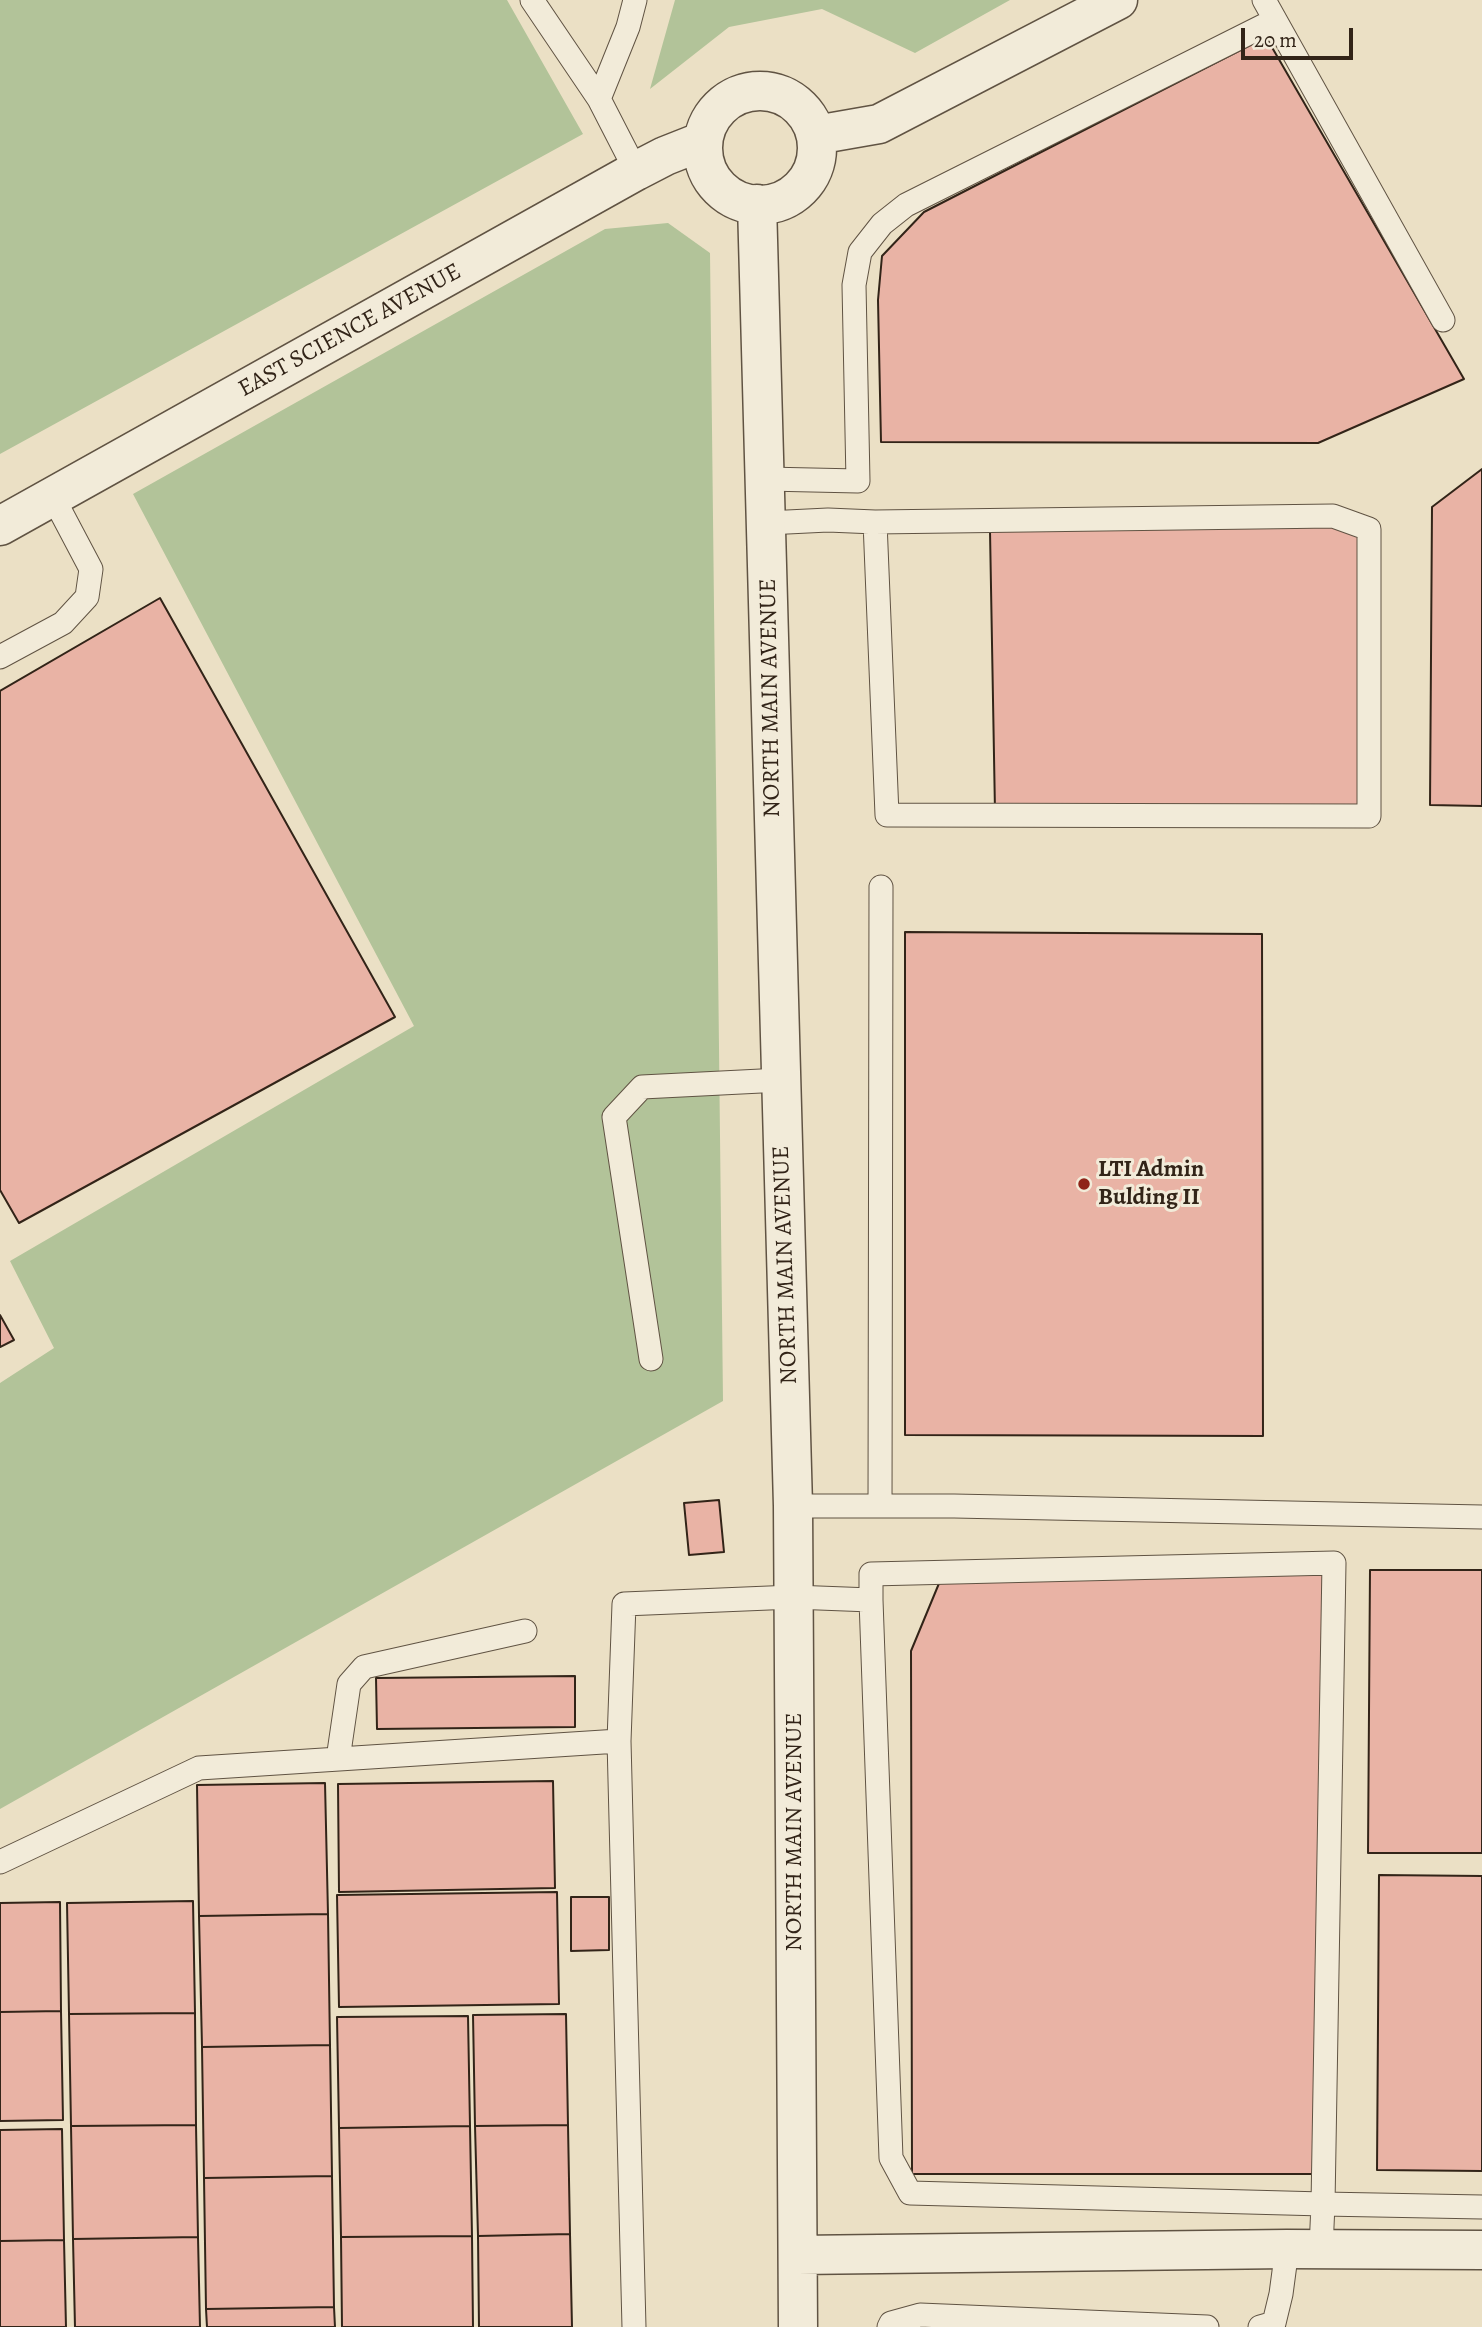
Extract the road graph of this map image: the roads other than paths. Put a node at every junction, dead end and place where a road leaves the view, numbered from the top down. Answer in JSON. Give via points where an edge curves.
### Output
{"nodes":[{"id":1,"x":532,"y":0,"type":"edge"},
{"id":2,"x":635,"y":0,"type":"edge"},
{"id":3,"x":1118,"y":0,"type":"edge"},
{"id":4,"x":1264,"y":0,"type":"edge"},
{"id":5,"x":1275,"y":20,"type":"junction"},
{"id":6,"x":599,"y":99,"type":"junction"},
{"id":7,"x":816,"y":135,"type":"junction"},
{"id":8,"x":703,"y":141,"type":"junction"},
{"id":9,"x":636,"y":171,"type":"junction"},
{"id":10,"x":757,"y":204,"type":"junction"},
{"id":11,"x":1443,"y":320,"type":"dead end"},
{"id":12,"x":766,"y":480,"type":"junction"},
{"id":13,"x":53,"y":497,"type":"junction"},
{"id":14,"x":875,"y":522,"type":"junction"},
{"id":15,"x":767,"y":523,"type":"junction"},
{"id":16,"x":0,"y":526,"type":"edge"},
{"id":17,"x":0,"y":657,"type":"edge"},
{"id":18,"x":881,"y":887,"type":"dead end"},
{"id":19,"x":781,"y":1080,"type":"junction"},
{"id":20,"x":651,"y":1359,"type":"dead end"},
{"id":21,"x":793,"y":1506,"type":"junction"},
{"id":22,"x":880,"y":1506,"type":"junction"},
{"id":23,"x":1482,"y":1517,"type":"edge"},
{"id":24,"x":793,"y":1597,"type":"junction"},
{"id":25,"x":871,"y":1600,"type":"junction"},
{"id":26,"x":525,"y":1631,"type":"dead end"},
{"id":27,"x":619,"y":1741,"type":"junction"},
{"id":28,"x":338,"y":1759,"type":"junction"},
{"id":29,"x":0,"y":1862,"type":"edge"},
{"id":30,"x":1323,"y":2204,"type":"junction"},
{"id":31,"x":1482,"y":2207,"type":"edge"},
{"id":32,"x":1304,"y":2249,"type":"junction"},
{"id":33,"x":1482,"y":2250,"type":"edge"},
{"id":34,"x":798,"y":2255,"type":"junction"},
{"id":35,"x":634,"y":2327,"type":"edge"},
{"id":36,"x":799,"y":2327,"type":"edge"},
{"id":37,"x":889,"y":2327,"type":"edge"},
{"id":38,"x":1207,"y":2327,"type":"edge"},
{"id":39,"x":1260,"y":2327,"type":"edge"}],
"edges":[{"from":1,"to":6,"type":"lane"},
{"from":2,"to":6,"type":"lane"},
{"from":3,"to":7,"type":"street","via":[[879,124]]},
{"from":4,"to":5,"type":"lane"},
{"from":5,"to":11,"type":"lane"},
{"from":5,"to":12,"type":"lane","via":[[906,205],[882,224],[860,252],[854,285],[858,481]]},
{"from":6,"to":9,"type":"lane"},
{"from":7,"to":8,"type":"street","via":[[799,105],[766,91],[748,92],[724,104],[708,124]]},
{"from":7,"to":10,"type":"street","via":[[812,173],[800,189],[783,200]]},
{"from":8,"to":9,"type":"street","name":"EAST SCIENCE AVENUE"},
{"from":8,"to":10,"type":"street","via":[[708,173],[718,186],[745,203]]},
{"from":9,"to":13,"type":"street","name":"EAST SCIENCE AVENUE"},
{"from":10,"to":12,"type":"street","name":"NORTH MAIN AVENUE"},
{"from":12,"to":15,"type":"street","name":"NORTH MAIN AVENUE"},
{"from":13,"to":16,"type":"street","name":"EAST SCIENCE AVENUE"},
{"from":13,"to":17,"type":"lane","via":[[91,569],[87,597],[63,623]]},
{"from":14,"to":14,"type":"lane","via":[[887,815],[1369,816],[1369,529],[1333,516]]},
{"from":14,"to":15,"type":"lane"},
{"from":15,"to":19,"type":"street","name":"NORTH MAIN AVENUE"},
{"from":18,"to":22,"type":"lane"},
{"from":19,"to":20,"type":"lane","via":[[642,1087],[614,1117]]},
{"from":19,"to":21,"type":"street","name":"NORTH MAIN AVENUE"},
{"from":21,"to":22,"type":"lane"},
{"from":21,"to":24,"type":"street","name":"NORTH MAIN AVENUE"},
{"from":22,"to":23,"type":"lane"},
{"from":24,"to":25,"type":"lane"},
{"from":24,"to":27,"type":"lane","via":[[624,1604]]},
{"from":24,"to":34,"type":"street","name":"NORTH MAIN AVENUE"},
{"from":25,"to":30,"type":"lane","via":[[891,2158],[910,2193]]},
{"from":25,"to":30,"type":"lane","via":[[871,1574],[1334,1563]]},
{"from":26,"to":28,"type":"lane","via":[[364,1667],[349,1684]]},
{"from":27,"to":28,"type":"lane"},
{"from":27,"to":35,"type":"lane"},
{"from":28,"to":29,"type":"lane","via":[[199,1768]]},
{"from":30,"to":31,"type":"lane"},
{"from":30,"to":32,"type":"lane"},
{"from":32,"to":33,"type":"street"},
{"from":32,"to":34,"type":"street"},
{"from":32,"to":39,"type":"lane","via":[[1281,2294],[1274,2323]]},
{"from":34,"to":36,"type":"street","name":"NORTH MAIN AVENUE"},
{"from":37,"to":38,"type":"lane","via":[[920,2315]]}]}
